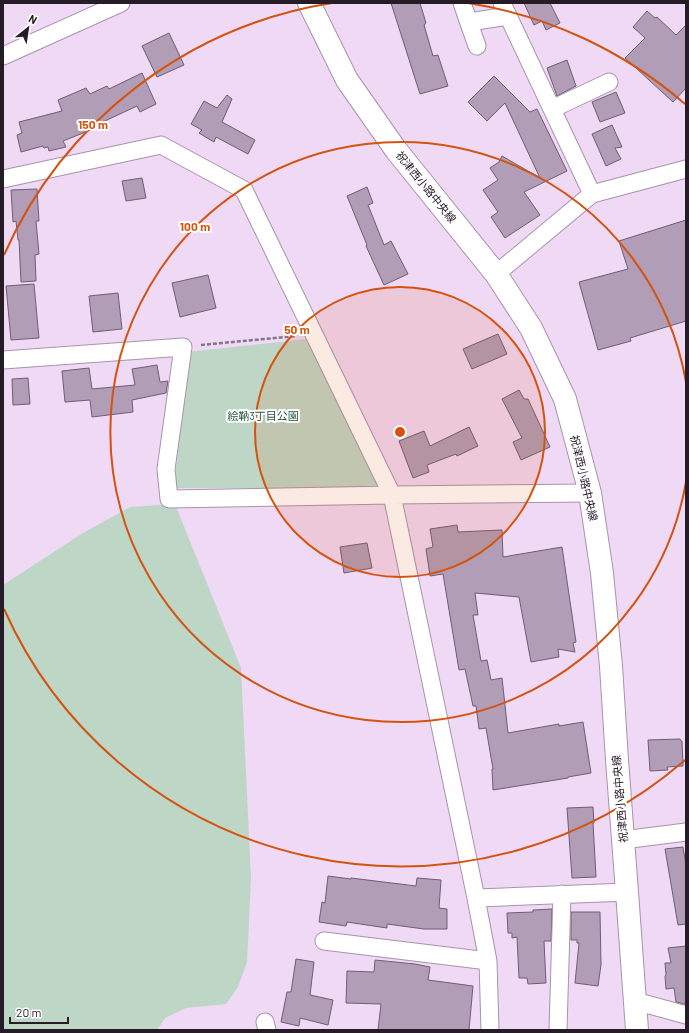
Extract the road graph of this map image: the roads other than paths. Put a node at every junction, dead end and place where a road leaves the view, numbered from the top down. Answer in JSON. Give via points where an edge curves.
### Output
{"nodes":[{"id":1,"x":121,"y":3,"type":"edge"},
{"id":2,"x":309,"y":3,"type":"edge"},
{"id":3,"x":462,"y":3,"type":"edge"},
{"id":4,"x":505,"y":10,"type":"edge"},
{"id":5,"x":469,"y":22,"type":"junction"},
{"id":6,"x":477,"y":46,"type":"dead end"},
{"id":7,"x":3,"y":56,"type":"edge"},
{"id":8,"x":609,"y":82,"type":"dead end"},
{"id":9,"x":552,"y":110,"type":"junction"},
{"id":10,"x":686,"y":169,"type":"edge"},
{"id":11,"x":3,"y":179,"type":"edge"},
{"id":12,"x":592,"y":194,"type":"junction"},
{"id":13,"x":496,"y":274,"type":"junction"},
{"id":14,"x":3,"y":360,"type":"edge"},
{"id":15,"x":590,"y":493,"type":"junction"},
{"id":16,"x":392,"y":496,"type":"junction"},
{"id":17,"x":686,"y":832,"type":"edge"},
{"id":18,"x":623,"y":840,"type":"junction"},
{"id":19,"x":628,"y":892,"type":"junction"},
{"id":20,"x":562,"y":894,"type":"junction"},
{"id":21,"x":476,"y":898,"type":"junction"},
{"id":22,"x":324,"y":941,"type":"dead end"},
{"id":23,"x":488,"y":961,"type":"junction"},
{"id":24,"x":635,"y":1001,"type":"junction"},
{"id":25,"x":686,"y":1015,"type":"edge"},
{"id":26,"x":490,"y":1030,"type":"edge"},
{"id":27,"x":558,"y":1030,"type":"edge"},
{"id":28,"x":637,"y":1030,"type":"edge"}],
"edges":[{"from":1,"to":7,"type":"street"},
{"from":2,"to":13,"type":"main road","name":"祝津西小路中央線","via":[[347,80],[396,150]]},
{"from":3,"to":5,"type":"street"},
{"from":4,"to":5,"type":"street"},
{"from":4,"to":9,"type":"street"},
{"from":5,"to":6,"type":"street"},
{"from":8,"to":9,"type":"street"},
{"from":9,"to":12,"type":"street"},
{"from":10,"to":12,"type":"street"},
{"from":11,"to":16,"type":"street","via":[[161,145],[244,190]]},
{"from":12,"to":13,"type":"street"},
{"from":13,"to":15,"type":"main road","name":"祝津西小路中央線","via":[[530,328],[565,399]]},
{"from":14,"to":16,"type":"street","via":[[183,347],[166,469],[169,499]]},
{"from":15,"to":16,"type":"street"},
{"from":15,"to":18,"type":"main road","name":"祝津西小路中央線","via":[[602,573],[611,666]]},
{"from":16,"to":21,"type":"street"},
{"from":17,"to":18,"type":"street"},
{"from":18,"to":19,"type":"main road","name":"祝津西小路中央線"},
{"from":19,"to":20,"type":"street"},
{"from":19,"to":24,"type":"main road","name":"祝津西小路中央線"},
{"from":20,"to":21,"type":"street"},
{"from":20,"to":27,"type":"street"},
{"from":21,"to":23,"type":"street"},
{"from":22,"to":23,"type":"street"},
{"from":23,"to":26,"type":"street"},
{"from":24,"to":25,"type":"street"},
{"from":24,"to":28,"type":"main road","name":"祝津西小路中央線"}]}
